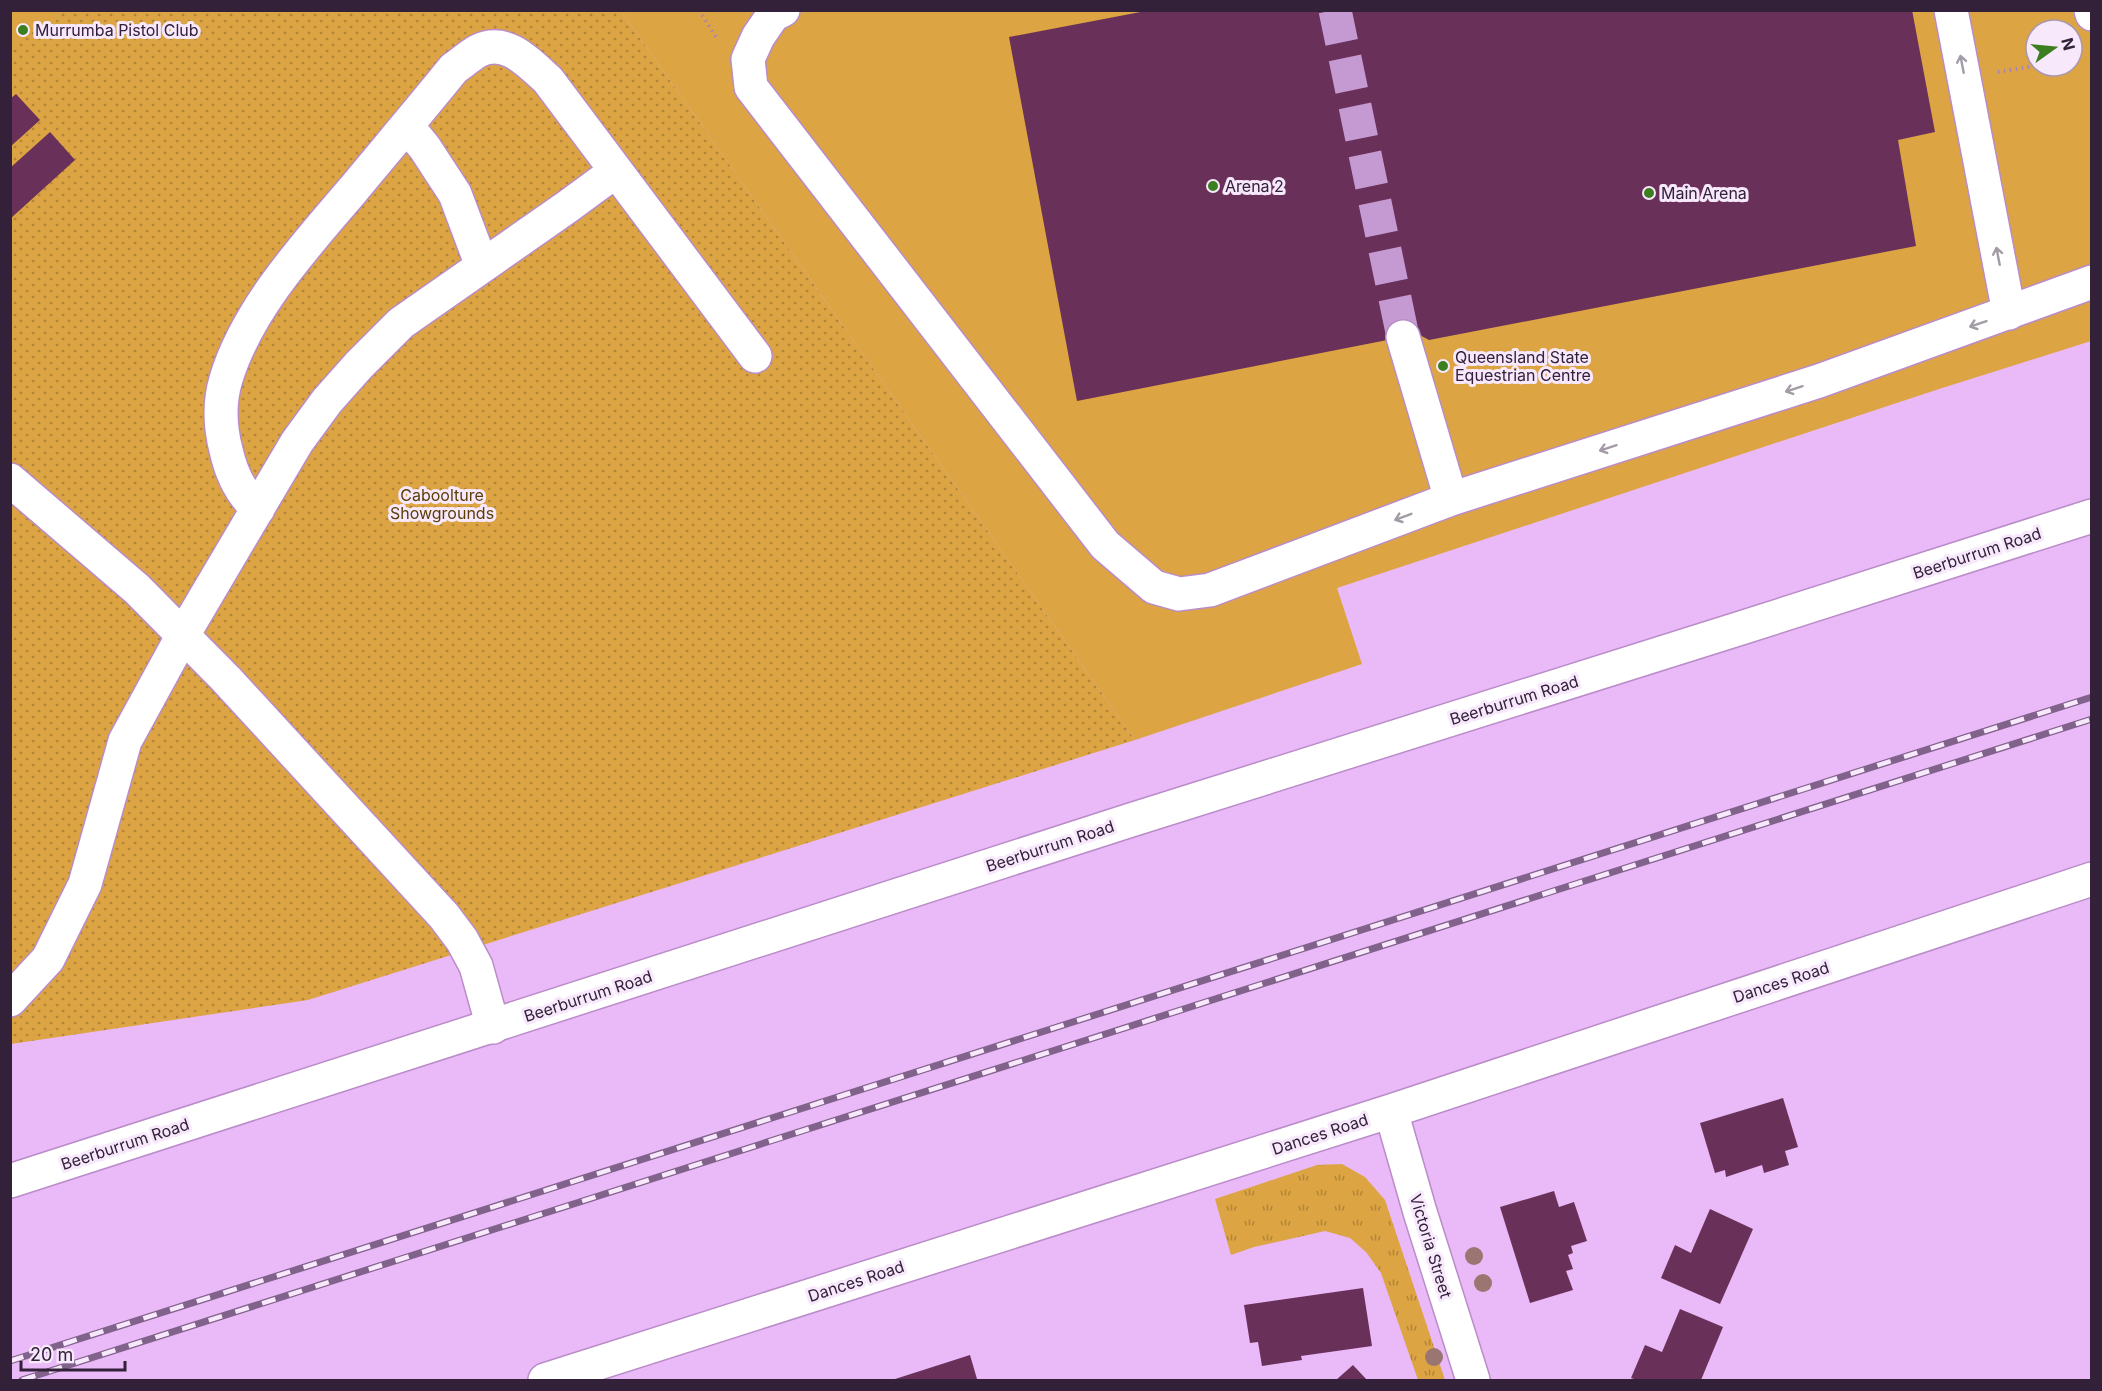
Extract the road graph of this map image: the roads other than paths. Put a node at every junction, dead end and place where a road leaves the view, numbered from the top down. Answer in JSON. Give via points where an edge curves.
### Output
{"nodes":[{"id":1,"x":783,"y":10,"type":"edge"},
{"id":2,"x":1951,"y":10,"type":"edge"},
{"id":3,"x":407,"y":126,"type":"junction"},
{"id":4,"x":616,"y":171,"type":"junction"},
{"id":5,"x":482,"y":266,"type":"junction"},
{"id":6,"x":2091,"y":282,"type":"edge"},
{"id":7,"x":2009,"y":313,"type":"junction"},
{"id":8,"x":1403,"y":337,"type":"tunnel mouth"},
{"id":9,"x":755,"y":356,"type":"dead end"},
{"id":10,"x":10,"y":480,"type":"edge"},
{"id":11,"x":1451,"y":499,"type":"junction"},
{"id":12,"x":258,"y":509,"type":"junction"},
{"id":13,"x":2091,"y":516,"type":"edge"},
{"id":14,"x":183,"y":635,"type":"junction"},
{"id":15,"x":2091,"y":879,"type":"edge"},
{"id":16,"x":10,"y":1000,"type":"edge"},
{"id":17,"x":493,"y":1027,"type":"junction"},
{"id":18,"x":1391,"y":1112,"type":"junction"},
{"id":19,"x":10,"y":1181,"type":"edge"},
{"id":20,"x":545,"y":1380,"type":"edge"},
{"id":21,"x":1473,"y":1380,"type":"edge"}],
"edges":[{"from":11,"to":1,"type":"main road","one_way":true,"via":[[1210,590],[1179,594],[1154,587],[1105,545],[751,87],[748,59],[773,15]]},
{"from":7,"to":2,"type":"main road","one_way":true},
{"from":3,"to":4,"type":"main road","via":[[454,68],[479,51],[499,46],[522,56],[548,80]]},
{"from":3,"to":5,"type":"main road","via":[[455,194]]},
{"from":3,"to":12,"type":"main road","via":[[305,246],[266,299],[233,358],[221,403],[221,429],[237,483]]},
{"from":4,"to":5,"type":"main road"},
{"from":4,"to":9,"type":"main road"},
{"from":5,"to":12,"type":"main road","via":[[401,323],[359,365],[297,442]]},
{"from":6,"to":7,"type":"main road"},
{"from":7,"to":11,"type":"main road","one_way":true,"via":[[1819,381]]},
{"from":8,"to":11,"type":"main road"},
{"from":10,"to":14,"type":"main road","via":[[137,589]]},
{"from":12,"to":14,"type":"main road"},
{"from":13,"to":17,"type":"main road","name":"Beerburrum Road"},
{"from":14,"to":16,"type":"main road","via":[[125,741],[85,884],[48,959]]},
{"from":14,"to":17,"type":"main road","via":[[444,916],[476,966]]},
{"from":15,"to":18,"type":"main road","name":"Dances Road"},
{"from":17,"to":19,"type":"main road","name":"Beerburrum Road"},
{"from":18,"to":20,"type":"main road","name":"Dances Road"},
{"from":18,"to":21,"type":"main road","name":"Victoria Street"}]}
